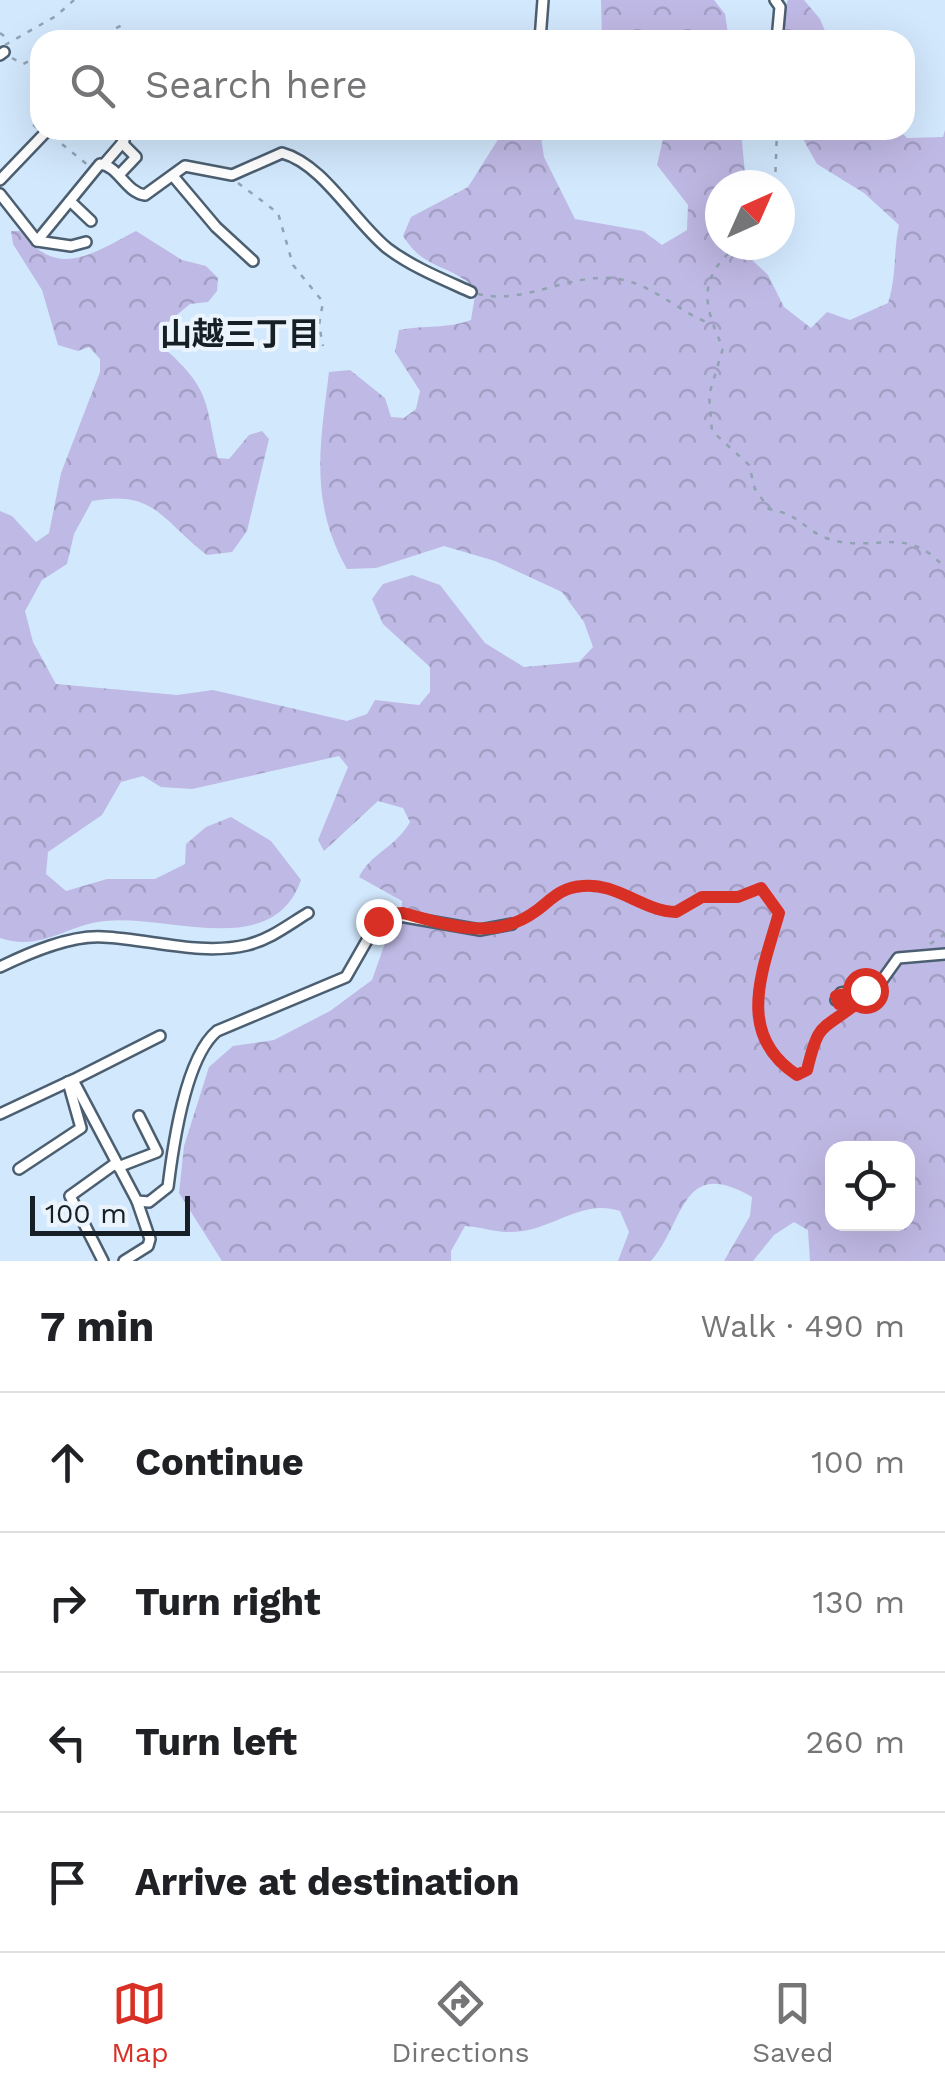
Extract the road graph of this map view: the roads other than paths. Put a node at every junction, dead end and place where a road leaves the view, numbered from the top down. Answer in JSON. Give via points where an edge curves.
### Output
{"nodes":[{"id":1,"x":544,"y":0,"type":"edge"},
{"id":2,"x":775,"y":0,"type":"edge"},
{"id":3,"x":541,"y":30,"type":"edge"},
{"id":4,"x":778,"y":30,"type":"edge"},
{"id":5,"x":38,"y":140,"type":"edge"},
{"id":6,"x":105,"y":163,"type":"junction"},
{"id":7,"x":119,"y":176,"type":"junction"},
{"id":8,"x":173,"y":176,"type":"junction"},
{"id":9,"x":0,"y":180,"type":"edge"},
{"id":10,"x":0,"y":194,"type":"edge"},
{"id":11,"x":70,"y":202,"type":"junction"},
{"id":12,"x":91,"y":221,"type":"dead end"},
{"id":13,"x":37,"y":241,"type":"junction"},
{"id":14,"x":86,"y":242,"type":"dead end"},
{"id":15,"x":253,"y":261,"type":"dead end"},
{"id":16,"x":471,"y":292,"type":"road end"},
{"id":17,"x":308,"y":914,"type":"dead end"},
{"id":18,"x":512,"y":924,"type":"road end"},
{"id":19,"x":945,"y":954,"type":"edge"},
{"id":20,"x":0,"y":967,"type":"edge"},
{"id":21,"x":856,"y":1004,"type":"road end"},
{"id":22,"x":160,"y":1036,"type":"dead end"},
{"id":23,"x":71,"y":1081,"type":"junction"},
{"id":24,"x":0,"y":1114,"type":"edge"},
{"id":25,"x":139,"y":1116,"type":"dead end"},
{"id":26,"x":117,"y":1165,"type":"junction"},
{"id":27,"x":19,"y":1170,"type":"dead end"},
{"id":28,"x":136,"y":1202,"type":"junction"},
{"id":29,"x":103,"y":1261,"type":"edge"},
{"id":30,"x":124,"y":1261,"type":"edge"}],
"edges":[{"from":1,"to":3,"type":"street"},
{"from":2,"to":4,"type":"street"},
{"from":5,"to":9,"type":"street"},
{"from":6,"to":7,"type":"street"},
{"from":6,"to":7,"type":"street","via":[[124,141],[136,157]]},
{"from":6,"to":11,"type":"street"},
{"from":7,"to":8,"type":"street","via":[[139,195]]},
{"from":8,"to":15,"type":"street"},
{"from":8,"to":16,"type":"street","via":[[192,166],[232,175],[273,154],[292,156],[315,171],[388,249]]},
{"from":10,"to":13,"type":"street"},
{"from":11,"to":12,"type":"street"},
{"from":11,"to":13,"type":"street"},
{"from":13,"to":14,"type":"street"},
{"from":17,"to":20,"type":"street","via":[[246,945],[203,948],[99,936]]},
{"from":18,"to":28,"type":"street","via":[[480,930],[388,914],[346,977],[216,1031],[187,1091],[168,1187],[160,1197]]},
{"from":19,"to":21,"type":"street","via":[[892,962],[878,986],[841,993],[836,1000]]},
{"from":22,"to":23,"type":"street"},
{"from":23,"to":24,"type":"street"},
{"from":23,"to":26,"type":"street"},
{"from":23,"to":27,"type":"street","via":[[81,1128]]},
{"from":25,"to":26,"type":"street","via":[[157,1152]]},
{"from":26,"to":28,"type":"street"},
{"from":26,"to":29,"type":"street","via":[[70,1196]]},
{"from":28,"to":30,"type":"street","via":[[150,1239]]}]}
